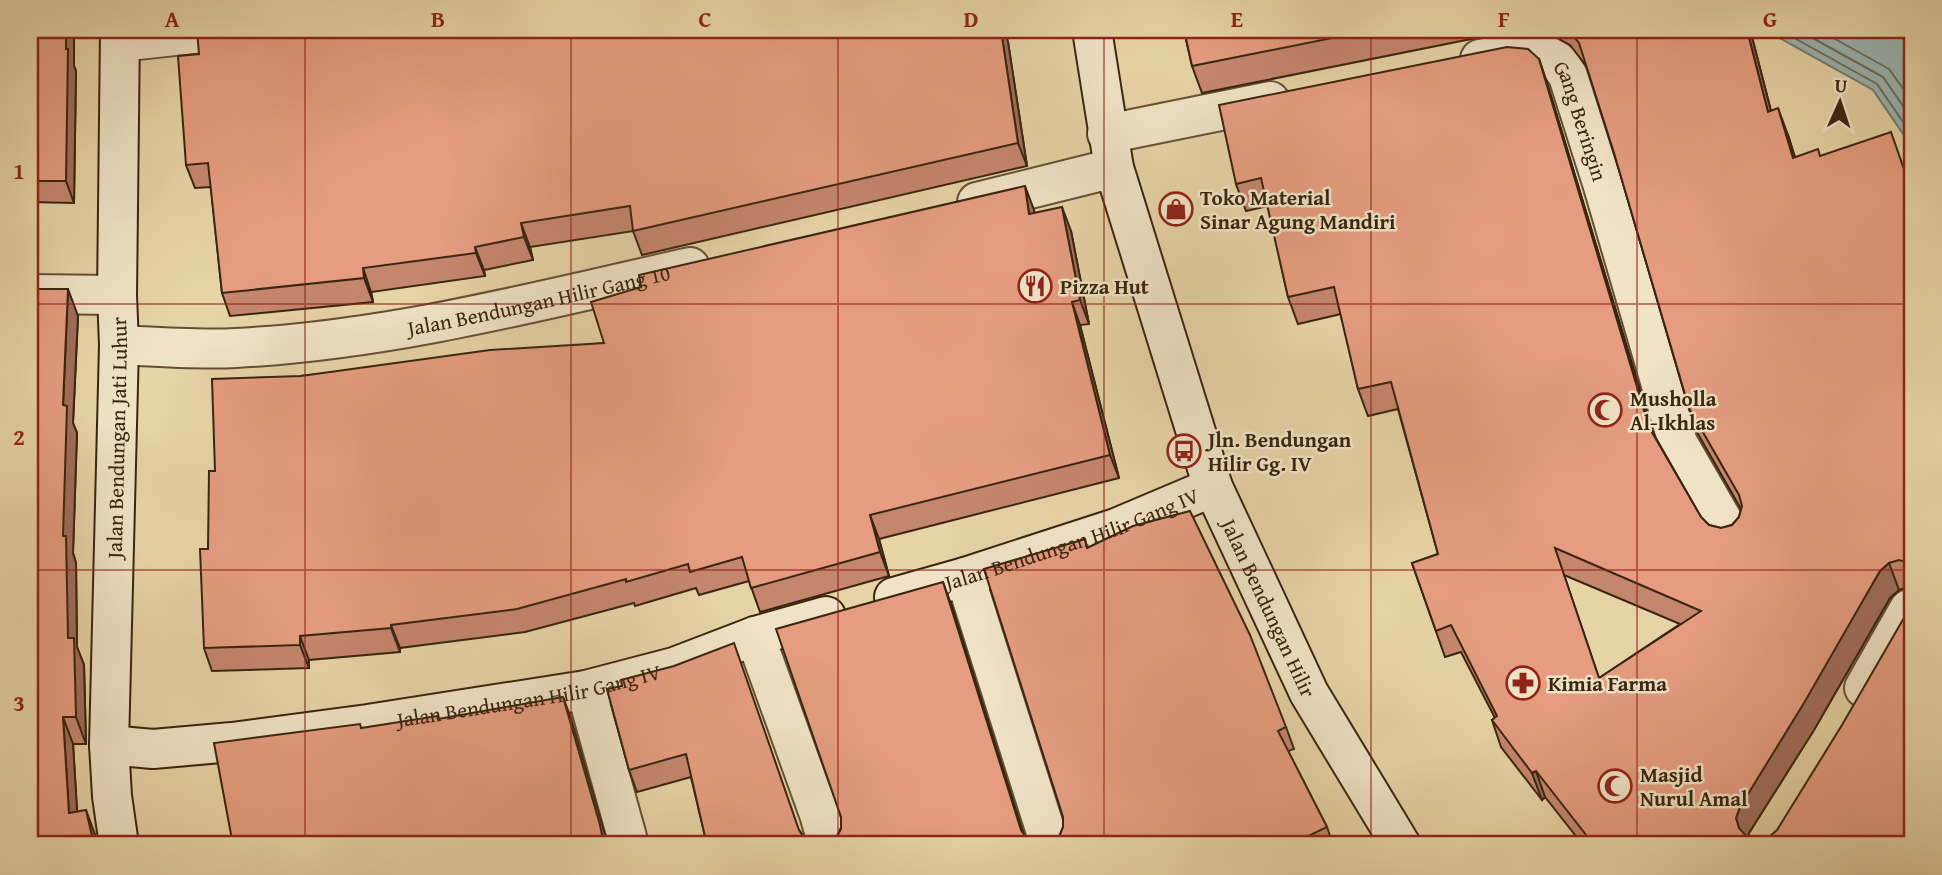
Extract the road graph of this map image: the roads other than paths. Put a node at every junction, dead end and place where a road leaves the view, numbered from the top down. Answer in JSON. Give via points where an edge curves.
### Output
{"nodes":[{"id":1,"x":229,"y":30,"type":"edge"},
{"id":2,"x":1092,"y":30,"type":"edge"},
{"id":3,"x":120,"y":36,"type":"edge"},
{"id":4,"x":1447,"y":66,"type":"edge"},
{"id":5,"x":1297,"y":96,"type":"edge"},
{"id":6,"x":1110,"y":151,"type":"junction"},
{"id":7,"x":947,"y":209,"type":"edge"},
{"id":8,"x":719,"y":260,"type":"edge"},
{"id":9,"x":30,"y":294,"type":"edge"},
{"id":10,"x":117,"y":295,"type":"junction"},
{"id":11,"x":119,"y":345,"type":"junction"},
{"id":12,"x":1213,"y":487,"type":"junction"},
{"id":13,"x":1730,"y":533,"type":"edge"},
{"id":14,"x":965,"y":576,"type":"junction"},
{"id":15,"x":1909,"y":609,"type":"edge"},
{"id":16,"x":755,"y":636,"type":"junction"},
{"id":17,"x":586,"y":690,"type":"junction"},
{"id":18,"x":1847,"y":717,"type":"edge"},
{"id":19,"x":108,"y":745,"type":"junction"},
{"id":20,"x":627,"y":837,"type":"dead end"},
{"id":21,"x":119,"y":845,"type":"edge"},
{"id":22,"x":828,"y":845,"type":"edge"},
{"id":23,"x":1050,"y":845,"type":"edge"},
{"id":24,"x":1401,"y":845,"type":"edge"}],
"edges":[{"from":1,"to":3,"type":"street"},
{"from":2,"to":6,"type":"street","name":"Jalan Bendungan Hilir"},
{"from":3,"to":10,"type":"street","name":"Jalan Bendungan Jati Luhur"},
{"from":4,"to":13,"type":"street","name":"Gang Beringin","via":[[1534,52],[1557,61],[1568,76],[1678,443]]},
{"from":5,"to":6,"type":"street"},
{"from":6,"to":7,"type":"street"},
{"from":6,"to":12,"type":"street","name":"Jalan Bendungan Hilir"},
{"from":8,"to":11,"type":"street","name":"Jalan Bendungan Hilir Gang 10","via":[[387,333],[235,348]]},
{"from":9,"to":10,"type":"street"},
{"from":10,"to":11,"type":"street","name":"Jalan Bendungan Jati Luhur"},
{"from":11,"to":19,"type":"street","name":"Jalan Bendungan Jati Luhur"},
{"from":12,"to":14,"type":"street","name":"Jalan Bendungan Hilir Gang IV","via":[[1116,528]]},
{"from":12,"to":24,"type":"street","name":"Jalan Bendungan Hilir","via":[[1309,693]]},
{"from":14,"to":16,"type":"street","name":"Jalan Bendungan Hilir Gang IV"},
{"from":14,"to":23,"type":"street"},
{"from":15,"to":18,"type":"street"},
{"from":16,"to":17,"type":"street","name":"Jalan Bendungan Hilir Gang IV","via":[[674,667]]},
{"from":16,"to":22,"type":"street"},
{"from":17,"to":19,"type":"street","name":"Jalan Bendungan Hilir Gang IV","via":[[232,742],[153,749]]},
{"from":17,"to":20,"type":"street"},
{"from":19,"to":21,"type":"street","name":"Jalan Bendungan Jati Luhur"}]}
